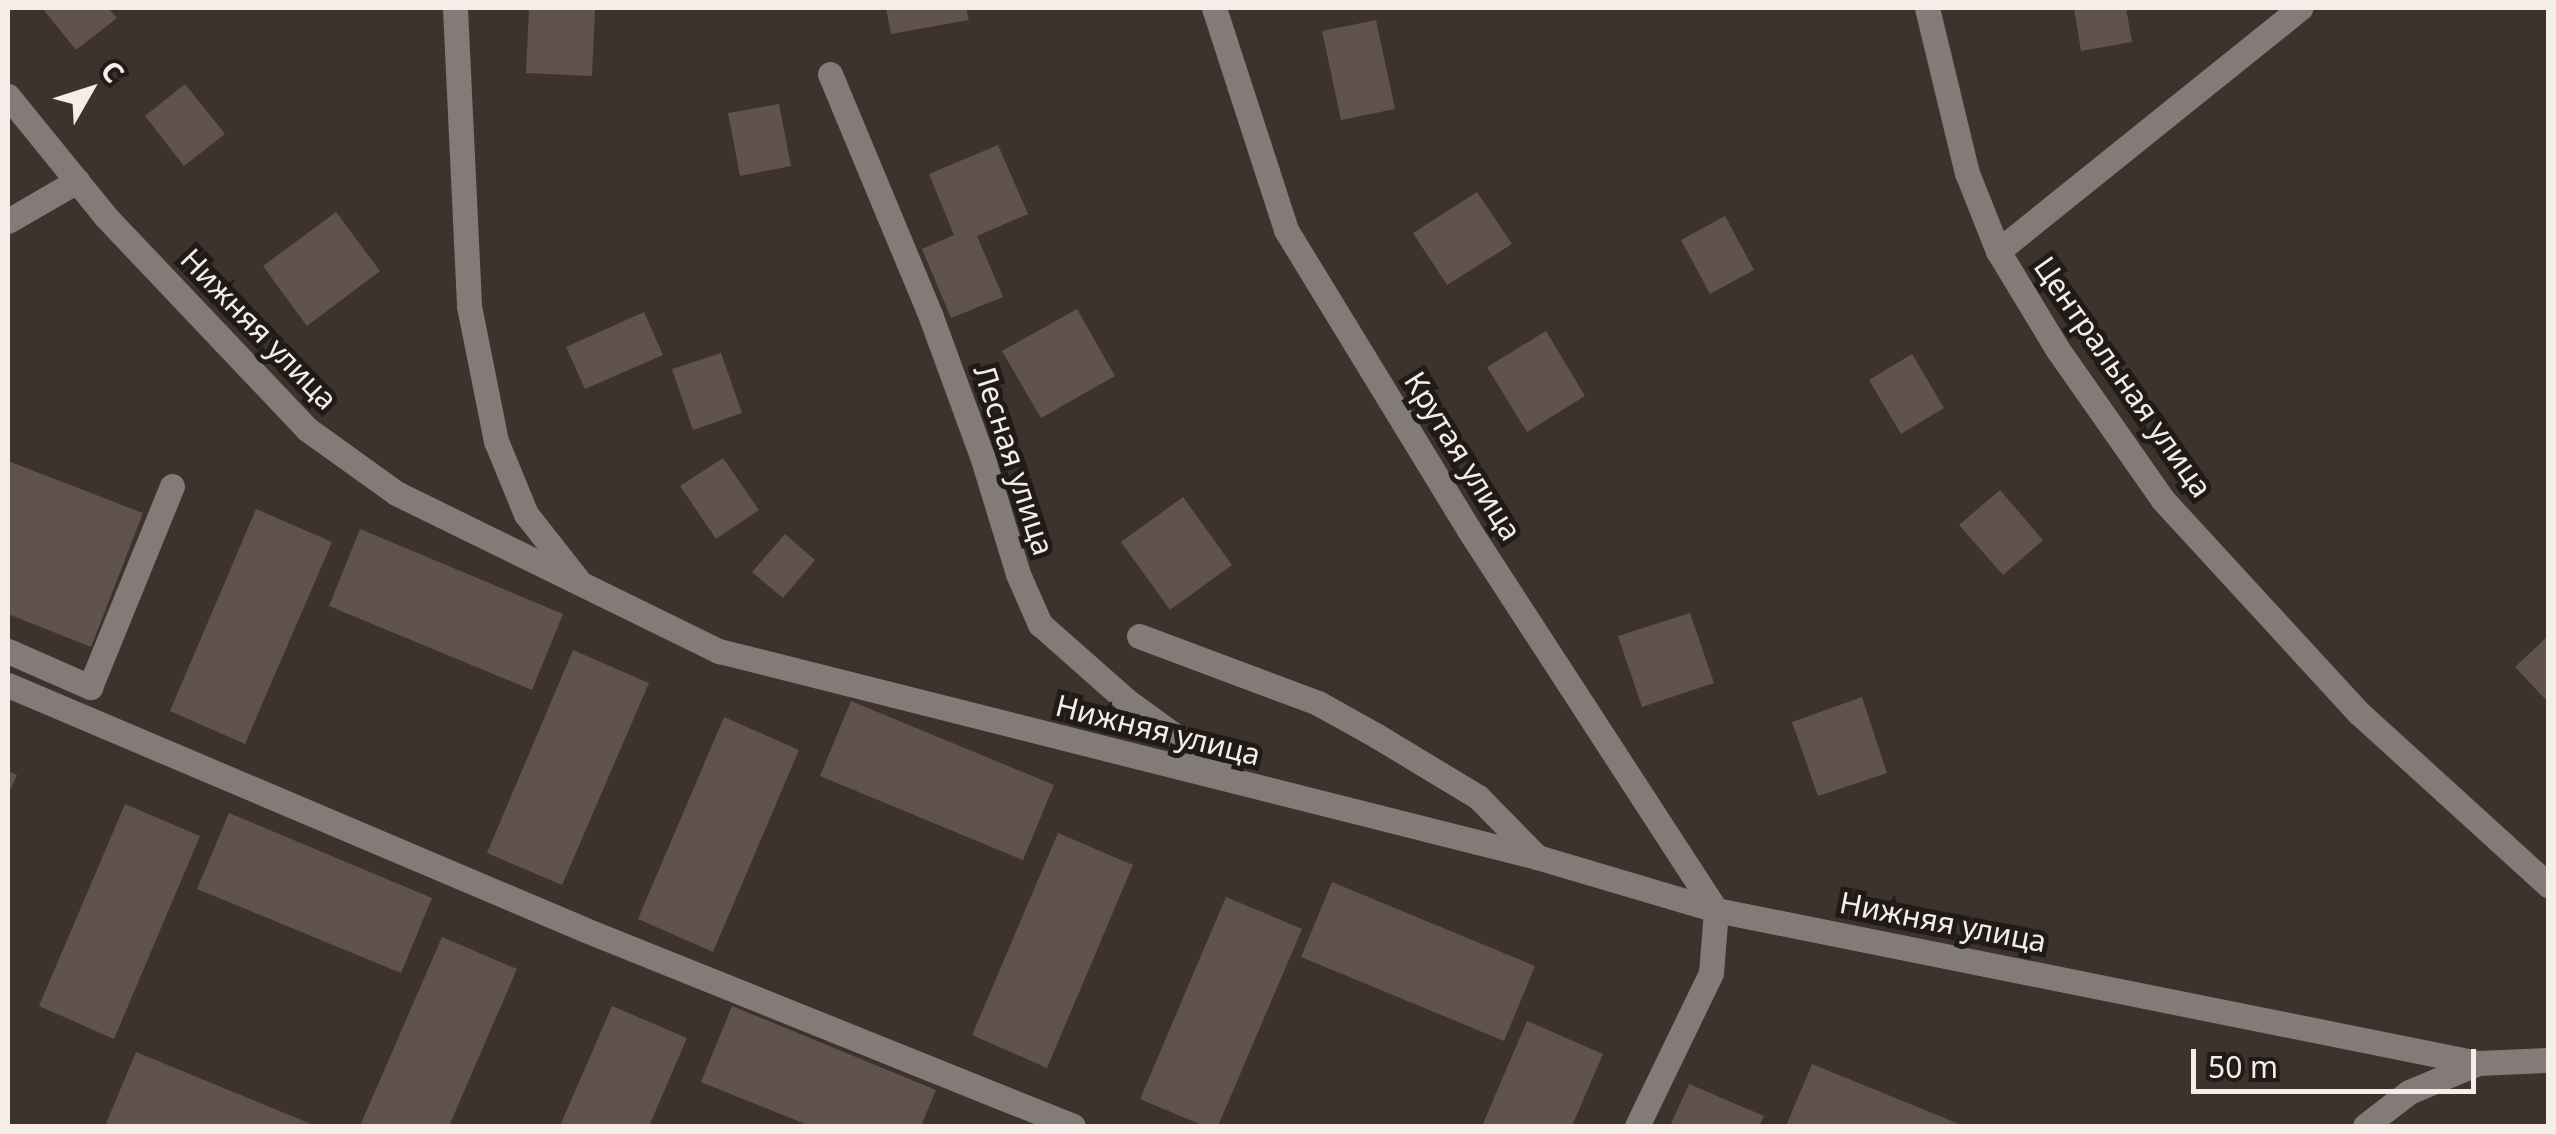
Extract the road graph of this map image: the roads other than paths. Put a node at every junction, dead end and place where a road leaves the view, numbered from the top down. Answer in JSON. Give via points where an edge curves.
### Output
{"nodes":[{"id":1,"x":455,"y":8,"type":"edge"},
{"id":2,"x":1214,"y":8,"type":"edge"},
{"id":3,"x":1927,"y":8,"type":"edge"},
{"id":4,"x":2300,"y":8,"type":"edge"},
{"id":5,"x":830,"y":74,"type":"dead end"},
{"id":6,"x":8,"y":96,"type":"edge"},
{"id":7,"x":77,"y":181,"type":"junction"},
{"id":8,"x":8,"y":220,"type":"edge"},
{"id":9,"x":1998,"y":251,"type":"junction"},
{"id":10,"x":172,"y":486,"type":"dead end"},
{"id":11,"x":583,"y":586,"type":"junction"},
{"id":12,"x":1139,"y":636,"type":"dead end"},
{"id":13,"x":8,"y":651,"type":"edge"},
{"id":14,"x":8,"y":685,"type":"edge"},
{"id":15,"x":1245,"y":786,"type":"junction"},
{"id":16,"x":1537,"y":857,"type":"junction"},
{"id":17,"x":2548,"y":885,"type":"edge"},
{"id":18,"x":1716,"y":910,"type":"junction"},
{"id":19,"x":2548,"y":1060,"type":"edge"},
{"id":20,"x":2478,"y":1062,"type":"junction"},
{"id":21,"x":1073,"y":1126,"type":"edge"},
{"id":22,"x":1637,"y":1126,"type":"edge"},
{"id":23,"x":2366,"y":1126,"type":"edge"}],
"edges":[{"from":1,"to":11,"type":"street","via":[[469,306],[496,441],[526,514]]},
{"from":2,"to":18,"type":"street","name":"Крутая улица","via":[[1286,230],[1469,530]]},
{"from":3,"to":9,"type":"street","name":"Центральная улица","via":[[1967,173]]},
{"from":4,"to":9,"type":"street"},
{"from":5,"to":15,"type":"street","name":"Лесная улица","via":[[931,317],[1040,624],[1126,700]]},
{"from":6,"to":7,"type":"street","name":"Нижняя улица"},
{"from":7,"to":8,"type":"street"},
{"from":7,"to":11,"type":"street","name":"Нижняя улица","via":[[307,430],[396,492]]},
{"from":9,"to":17,"type":"street","name":"Центральная улица","via":[[2163,500],[2359,712]]},
{"from":10,"to":13,"type":"street","via":[[90,687]]},
{"from":11,"to":15,"type":"street","name":"Нижняя улица","via":[[720,651]]},
{"from":12,"to":16,"type":"street","via":[[1318,704],[1362,728],[1478,797]]},
{"from":14,"to":21,"type":"street","via":[[584,929]]},
{"from":15,"to":16,"type":"street","name":"Нижняя улица"},
{"from":16,"to":18,"type":"street","name":"Нижняя улица"},
{"from":18,"to":20,"type":"street","name":"Нижняя улица"},
{"from":18,"to":22,"type":"street","via":[[1711,973]]},
{"from":19,"to":20,"type":"street"},
{"from":20,"to":23,"type":"street","via":[[2409,1092]]}]}
